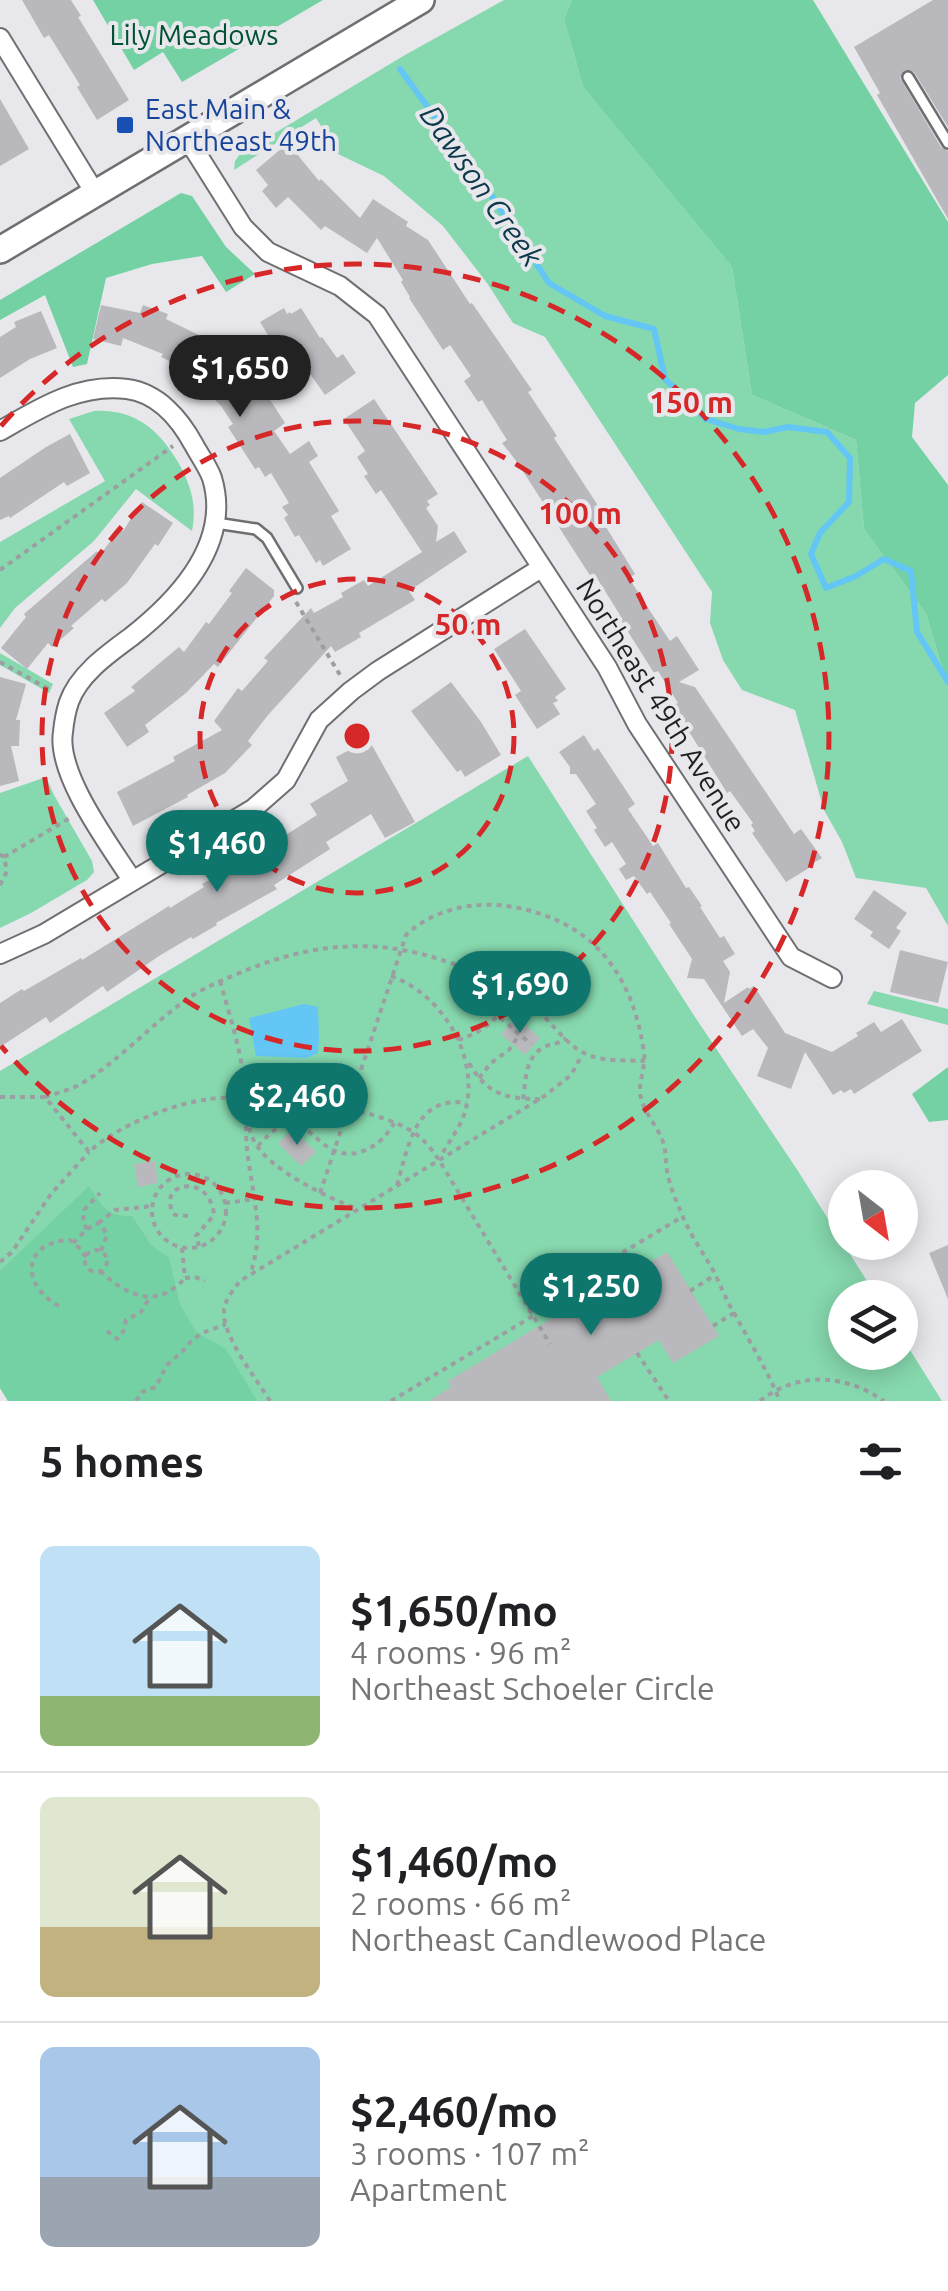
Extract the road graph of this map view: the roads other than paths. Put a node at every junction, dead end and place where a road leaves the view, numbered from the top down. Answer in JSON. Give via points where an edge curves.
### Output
{"nodes":[{"id":1,"x":421,"y":0,"type":"edge"},
{"id":2,"x":0,"y":38,"type":"edge"},
{"id":3,"x":908,"y":77,"type":"dead end"},
{"id":4,"x":187,"y":138,"type":"junction"},
{"id":5,"x":948,"y":144,"type":"edge"},
{"id":6,"x":95,"y":193,"type":"junction"},
{"id":7,"x":0,"y":250,"type":"edge"},
{"id":8,"x":0,"y":431,"type":"edge"},
{"id":9,"x":216,"y":524,"type":"junction"},
{"id":10,"x":541,"y":568,"type":"junction"},
{"id":11,"x":297,"y":588,"type":"road end"},
{"id":12,"x":132,"y":880,"type":"junction"},
{"id":13,"x":0,"y":954,"type":"edge"},
{"id":14,"x":832,"y":978,"type":"dead end"}],
"edges":[{"from":1,"to":4,"type":"main road"},
{"from":2,"to":6,"type":"street"},
{"from":3,"to":5,"type":"lane"},
{"from":4,"to":6,"type":"main road"},
{"from":4,"to":10,"type":"street","name":"Northeast 49th Avenue","via":[[244,227],[268,252],[340,286],[377,315]]},
{"from":6,"to":7,"type":"main road"},
{"from":8,"to":9,"type":"street","via":[[86,389],[130,389],[166,406],[189,435],[211,476]]},
{"from":9,"to":11,"type":"lane","via":[[256,529]]},
{"from":9,"to":12,"type":"street","via":[[208,549],[176,596],[83,678],[69,700],[62,738],[71,781]]},
{"from":10,"to":12,"type":"street","via":[[378,671],[320,720],[286,780],[253,809]]},
{"from":10,"to":14,"type":"street","name":"Northeast 49th Avenue","via":[[791,957]]},
{"from":12,"to":13,"type":"street"}]}
